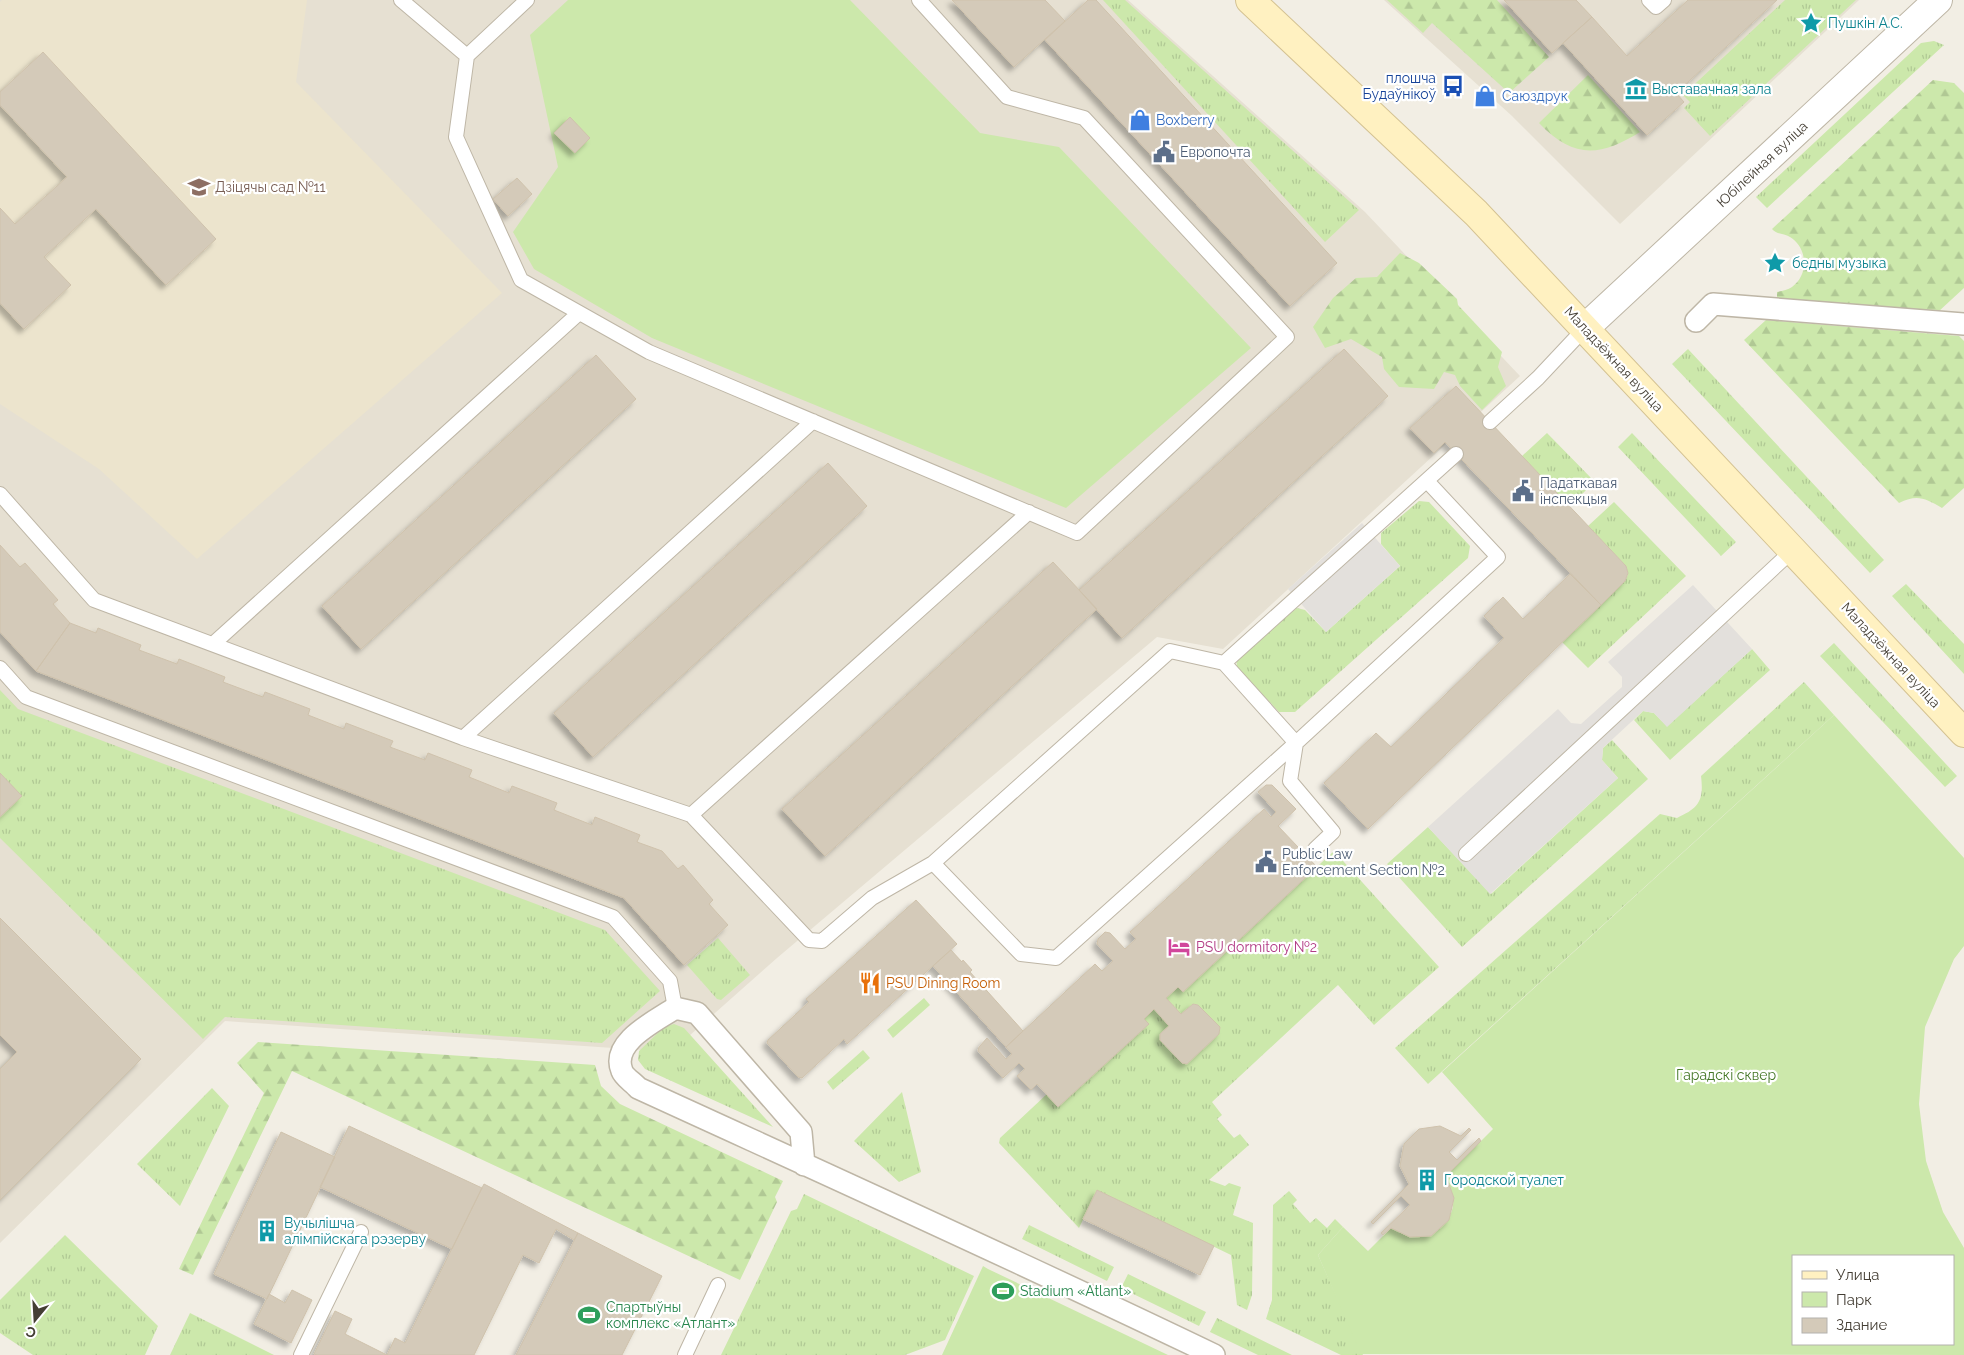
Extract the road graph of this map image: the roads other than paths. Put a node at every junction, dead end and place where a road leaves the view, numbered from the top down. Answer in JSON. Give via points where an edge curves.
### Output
{"nodes":[{"id":1,"x":401,"y":0,"type":"edge"},
{"id":2,"x":527,"y":0,"type":"edge"},
{"id":3,"x":918,"y":0,"type":"edge"},
{"id":4,"x":1250,"y":0,"type":"edge"},
{"id":5,"x":1649,"y":0,"type":"edge"},
{"id":6,"x":1664,"y":0,"type":"edge"},
{"id":7,"x":1938,"y":0,"type":"edge"},
{"id":8,"x":467,"y":56,"type":"junction"},
{"id":9,"x":580,"y":313,"type":"junction"},
{"id":10,"x":1696,"y":321,"type":"dead end"},
{"id":11,"x":1964,"y":324,"type":"edge"},
{"id":12,"x":1585,"y":328,"type":"junction"},
{"id":13,"x":813,"y":421,"type":"junction"},
{"id":14,"x":1490,"y":422,"type":"dead end"},
{"id":15,"x":1456,"y":454,"type":"dead end"},
{"id":16,"x":1426,"y":481,"type":"junction"},
{"id":17,"x":0,"y":494,"type":"edge"},
{"id":18,"x":1029,"y":512,"type":"junction"},
{"id":19,"x":1793,"y":550,"type":"junction"},
{"id":20,"x":213,"y":644,"type":"junction"},
{"id":21,"x":1224,"y":663,"type":"junction"},
{"id":22,"x":0,"y":668,"type":"edge"},
{"id":23,"x":1964,"y":733,"type":"edge"},
{"id":24,"x":463,"y":738,"type":"junction"},
{"id":25,"x":1296,"y":743,"type":"junction"},
{"id":26,"x":691,"y":815,"type":"junction"},
{"id":27,"x":1316,"y":850,"type":"dead end"},
{"id":28,"x":1466,"y":854,"type":"dead end"},
{"id":29,"x":934,"y":863,"type":"junction"},
{"id":30,"x":675,"y":1008,"type":"junction"},
{"id":31,"x":804,"y":1165,"type":"junction"},
{"id":32,"x":361,"y":1232,"type":"dead end"},
{"id":33,"x":718,"y":1284,"type":"dead end"},
{"id":34,"x":301,"y":1355,"type":"edge"},
{"id":35,"x":685,"y":1355,"type":"edge"},
{"id":36,"x":1214,"y":1355,"type":"edge"}],
"edges":[{"from":1,"to":8,"type":"lane"},
{"from":2,"to":8,"type":"lane"},
{"from":3,"to":18,"type":"lane","via":[[1007,97],[1084,118],[1288,337],[1077,533]]},
{"from":4,"to":12,"type":"main road","name":"Маладзёжная вуліца","via":[[1476,213]]},
{"from":5,"to":6,"type":"lane","via":[[1656,7]]},
{"from":7,"to":12,"type":"street","name":"Юбілейная вуліца"},
{"from":8,"to":9,"type":"lane","via":[[456,138],[521,280]]},
{"from":9,"to":13,"type":"lane","via":[[650,352]]},
{"from":9,"to":20,"type":"lane"},
{"from":10,"to":11,"type":"street","via":[[1713,304]]},
{"from":12,"to":14,"type":"lane"},
{"from":12,"to":19,"type":"main road","name":"Маладзёжная вуліца"},
{"from":13,"to":18,"type":"lane"},
{"from":13,"to":24,"type":"lane"},
{"from":15,"to":16,"type":"lane"},
{"from":16,"to":21,"type":"lane"},
{"from":16,"to":25,"type":"lane","via":[[1498,557]]},
{"from":17,"to":20,"type":"lane","via":[[94,600]]},
{"from":18,"to":26,"type":"lane"},
{"from":19,"to":23,"type":"main road","name":"Маладзёжная вуліца"},
{"from":19,"to":28,"type":"lane"},
{"from":20,"to":24,"type":"lane"},
{"from":21,"to":25,"type":"lane"},
{"from":21,"to":29,"type":"lane","via":[[1170,651]]},
{"from":22,"to":30,"type":"lane","via":[[26,697],[613,917],[670,981]]},
{"from":24,"to":26,"type":"lane"},
{"from":25,"to":27,"type":"lane","via":[[1290,781],[1333,832]]},
{"from":25,"to":29,"type":"lane","via":[[1056,958],[1021,954]]},
{"from":26,"to":29,"type":"lane","via":[[808,940],[822,941],[872,898]]},
{"from":30,"to":31,"type":"street","via":[[697,1013],[801,1132]]},
{"from":30,"to":31,"type":"street","via":[[629,1039],[621,1055],[622,1072],[638,1088]]},
{"from":31,"to":36,"type":"street","via":[[996,1251]]},
{"from":32,"to":34,"type":"lane"},
{"from":33,"to":35,"type":"lane"}]}
